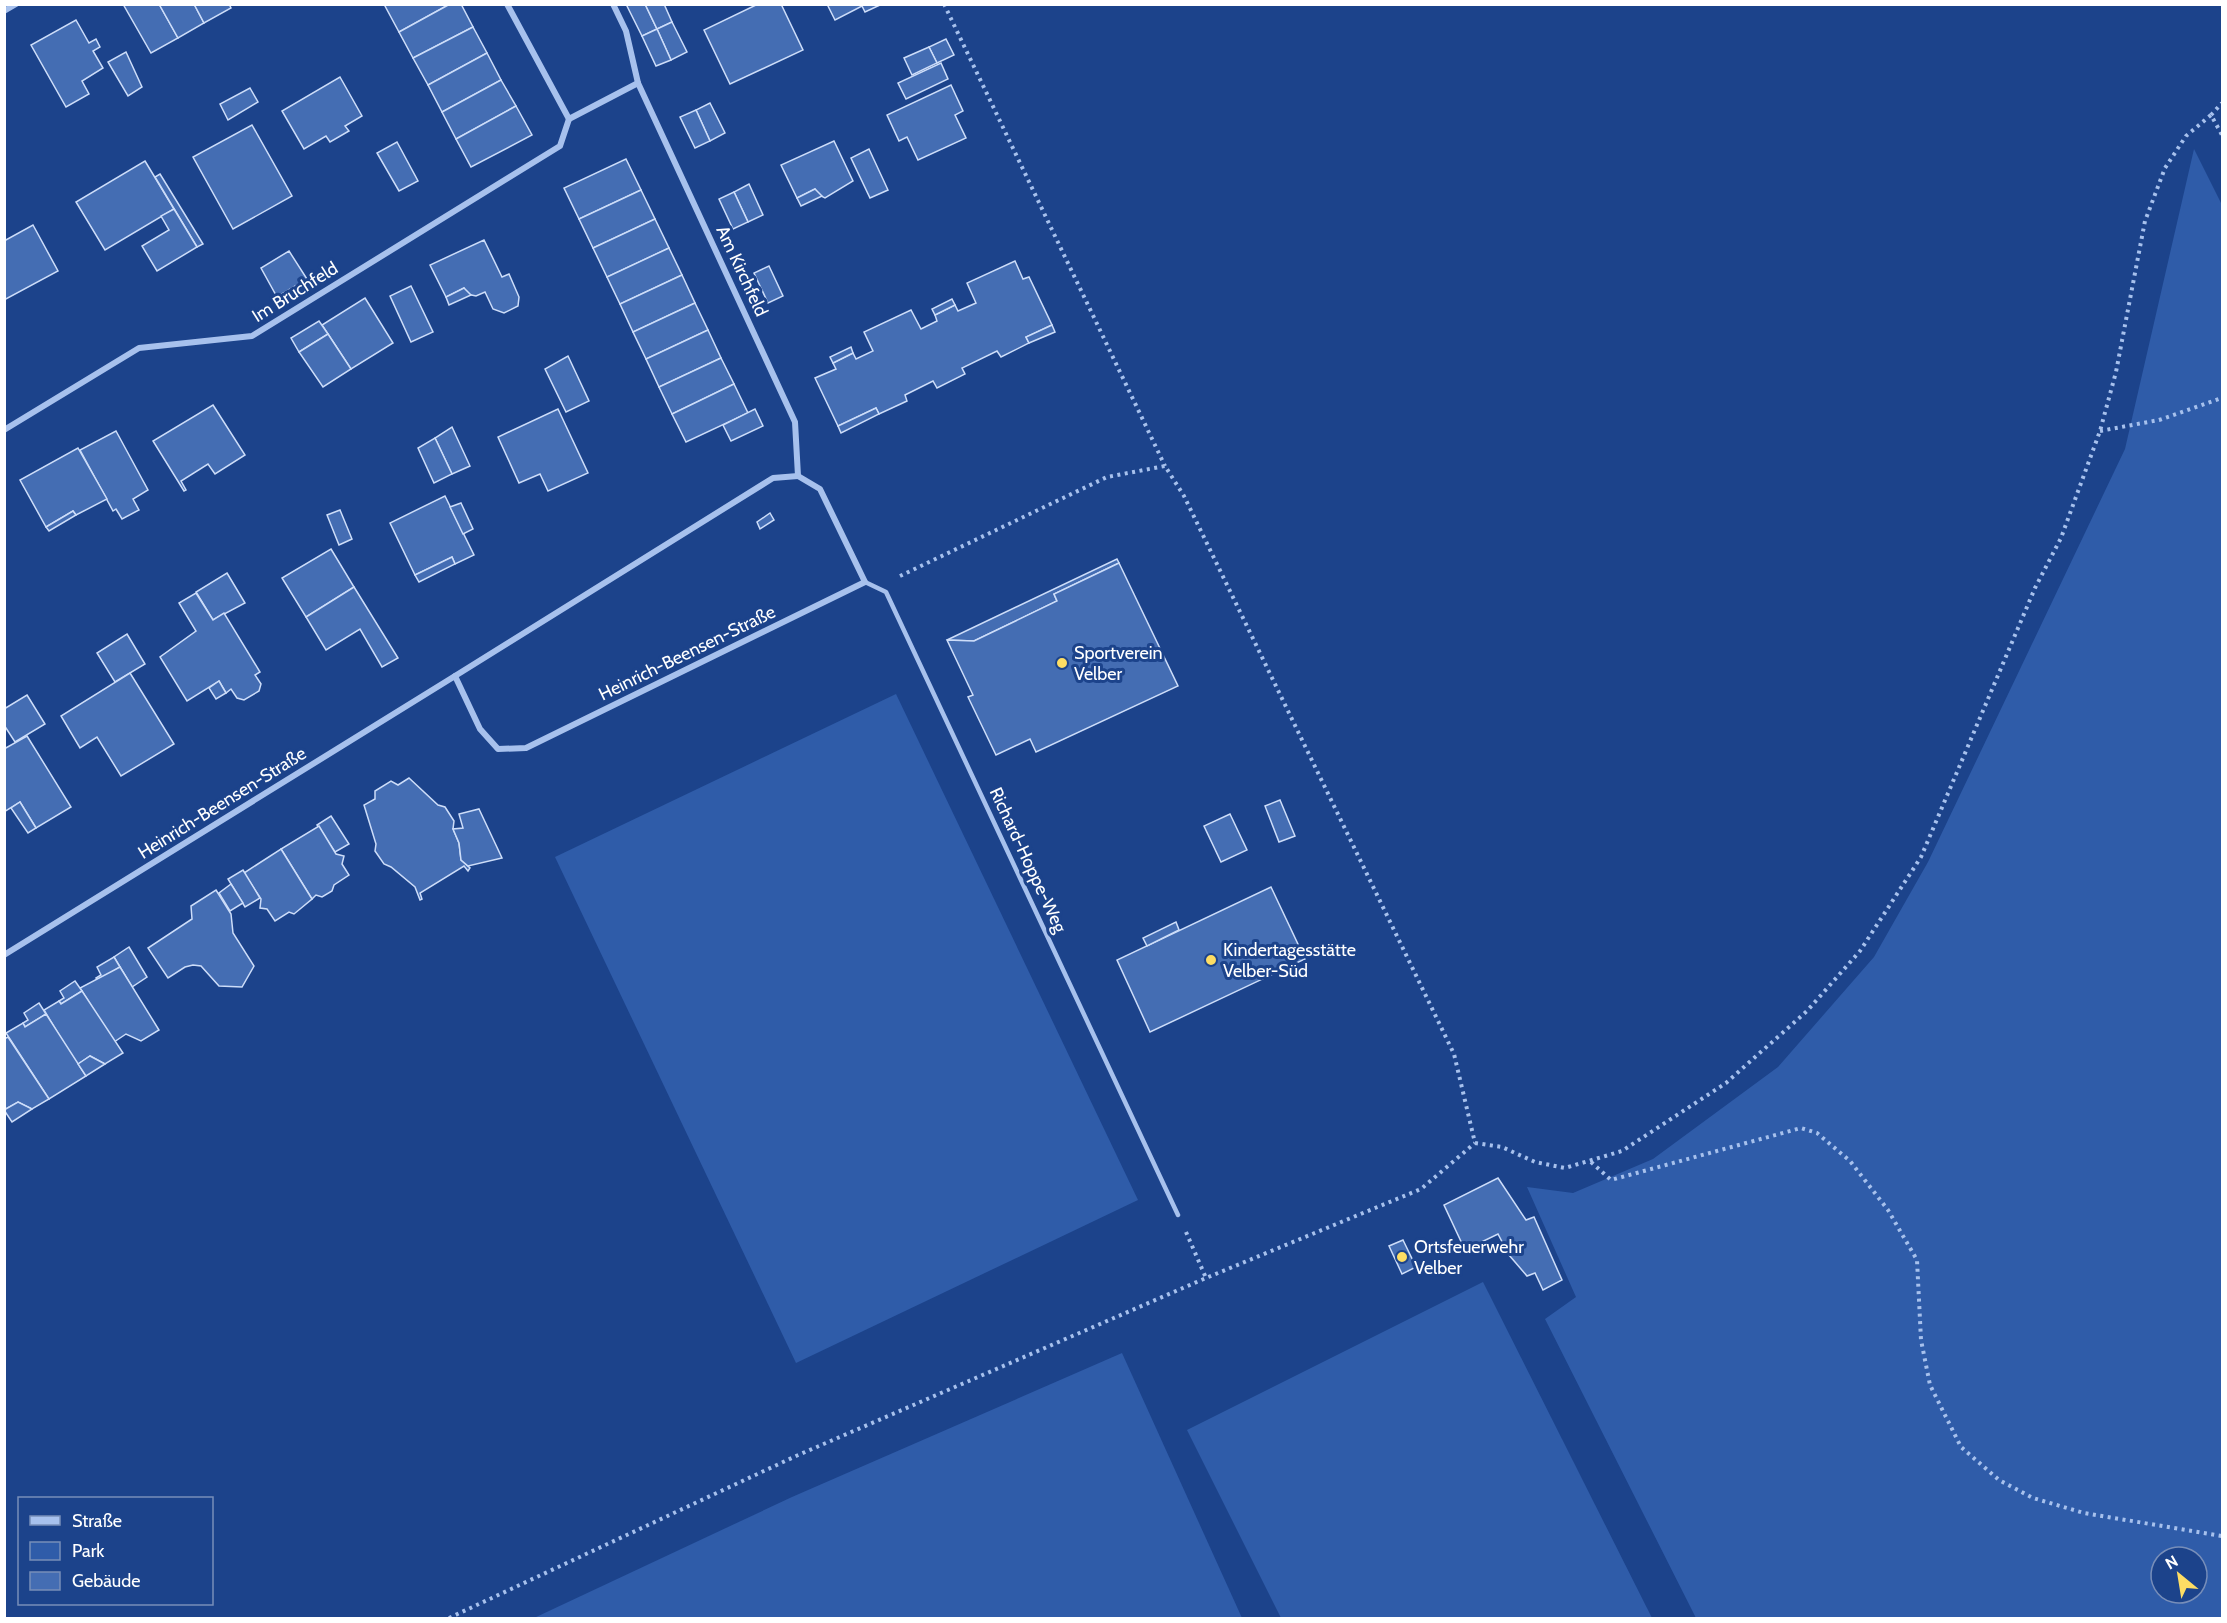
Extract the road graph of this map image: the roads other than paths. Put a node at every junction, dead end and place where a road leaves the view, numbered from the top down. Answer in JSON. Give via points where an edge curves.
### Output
{"nodes":[{"id":1,"x":16,"y":4,"type":"edge"},
{"id":2,"x":507,"y":4,"type":"edge"},
{"id":3,"x":613,"y":4,"type":"edge"},
{"id":4,"x":4,"y":11,"type":"edge"},
{"id":5,"x":638,"y":83,"type":"junction"},
{"id":6,"x":568,"y":119,"type":"junction"},
{"id":7,"x":4,"y":430,"type":"edge"},
{"id":8,"x":798,"y":476,"type":"junction"},
{"id":9,"x":866,"y":582,"type":"junction"},
{"id":10,"x":454,"y":676,"type":"junction"},
{"id":11,"x":4,"y":955,"type":"edge"},
{"id":12,"x":1178,"y":1215,"type":"road end"}],
"edges":[{"from":1,"to":4,"type":"street"},
{"from":2,"to":6,"type":"street"},
{"from":3,"to":5,"type":"street","name":"Am Kirchfeld","via":[[626,31]]},
{"from":5,"to":6,"type":"street"},
{"from":5,"to":8,"type":"street","name":"Am Kirchfeld","via":[[795,422]]},
{"from":6,"to":7,"type":"street","name":"Im Bruchfeld","via":[[560,146],[252,336],[139,348]]},
{"from":8,"to":9,"type":"street","name":"Richard-Hoppe-Weg","via":[[820,489]]},
{"from":8,"to":10,"type":"street","name":"Heinrich-Beensen-Straße","via":[[773,478]]},
{"from":9,"to":10,"type":"street","name":"Heinrich-Beensen-Straße","via":[[526,748],[498,749],[480,729]]},
{"from":9,"to":12,"type":"lane","name":"Richard-Hoppe-Weg","via":[[886,592]]},
{"from":10,"to":11,"type":"street","name":"Heinrich-Beensen-Straße"}]}
